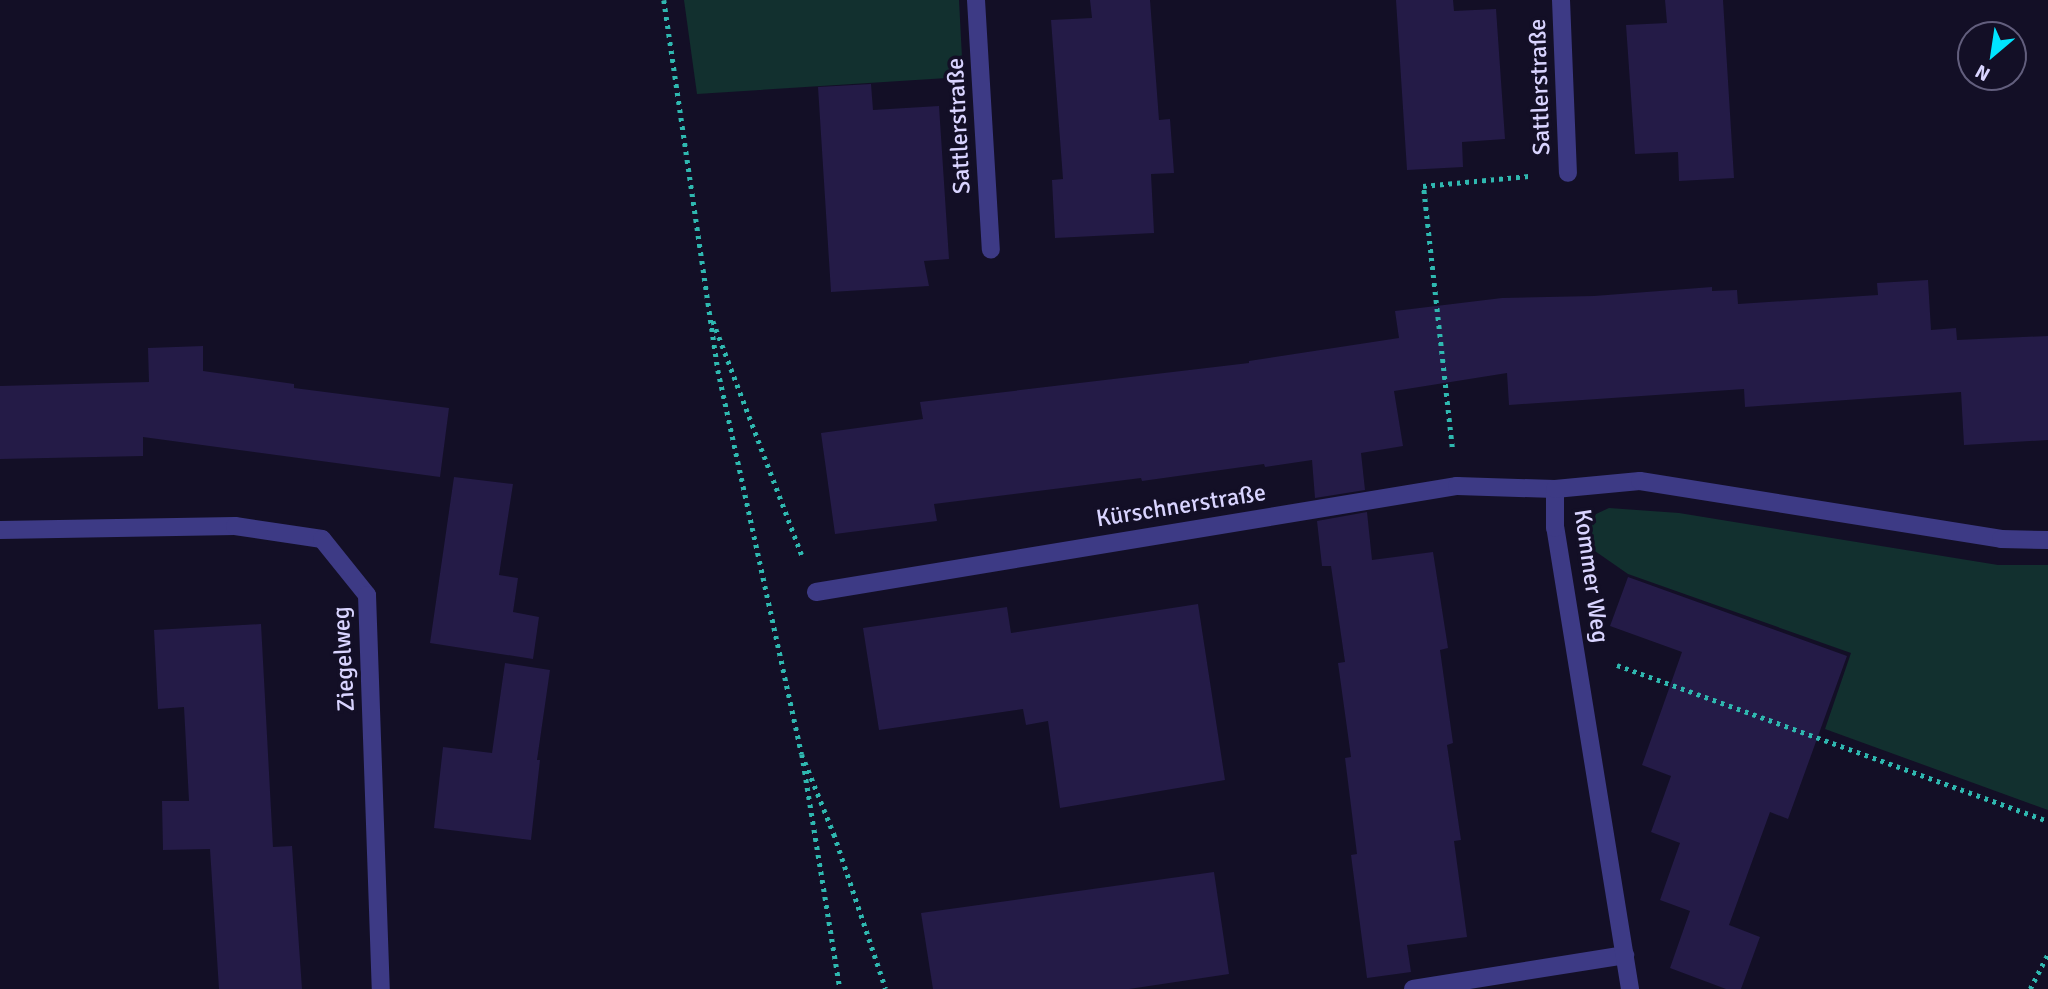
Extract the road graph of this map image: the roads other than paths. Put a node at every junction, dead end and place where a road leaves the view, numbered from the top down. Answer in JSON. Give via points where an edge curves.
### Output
{"nodes":[{"id":1,"x":976,"y":0,"type":"edge"},
{"id":2,"x":1561,"y":0,"type":"edge"},
{"id":3,"x":1568,"y":173,"type":"road end"},
{"id":4,"x":990,"y":250,"type":"dead end"},
{"id":5,"x":1555,"y":489,"type":"junction"},
{"id":6,"x":0,"y":530,"type":"edge"},
{"id":7,"x":2048,"y":540,"type":"edge"},
{"id":8,"x":816,"y":592,"type":"road end"},
{"id":9,"x":1625,"y":955,"type":"junction"},
{"id":10,"x":381,"y":989,"type":"edge"},
{"id":11,"x":1413,"y":989,"type":"edge"},
{"id":12,"x":1630,"y":989,"type":"edge"}],
"edges":[{"from":1,"to":4,"type":"street","name":"Sattlerstraße"},
{"from":2,"to":3,"type":"street","name":"Sattlerstraße"},
{"from":5,"to":7,"type":"street","name":"Kommer Weg","via":[[1640,481],[2001,539]]},
{"from":5,"to":8,"type":"street","name":"Kürschnerstraße","via":[[1457,486]]},
{"from":5,"to":9,"type":"street","name":"Kommer Weg","via":[[1555,528]]},
{"from":6,"to":10,"type":"street","name":"Ziegelweg","via":[[235,526],[322,539],[367,595]]},
{"from":9,"to":11,"type":"street"},
{"from":9,"to":12,"type":"street","name":"Kommer Weg"}]}
